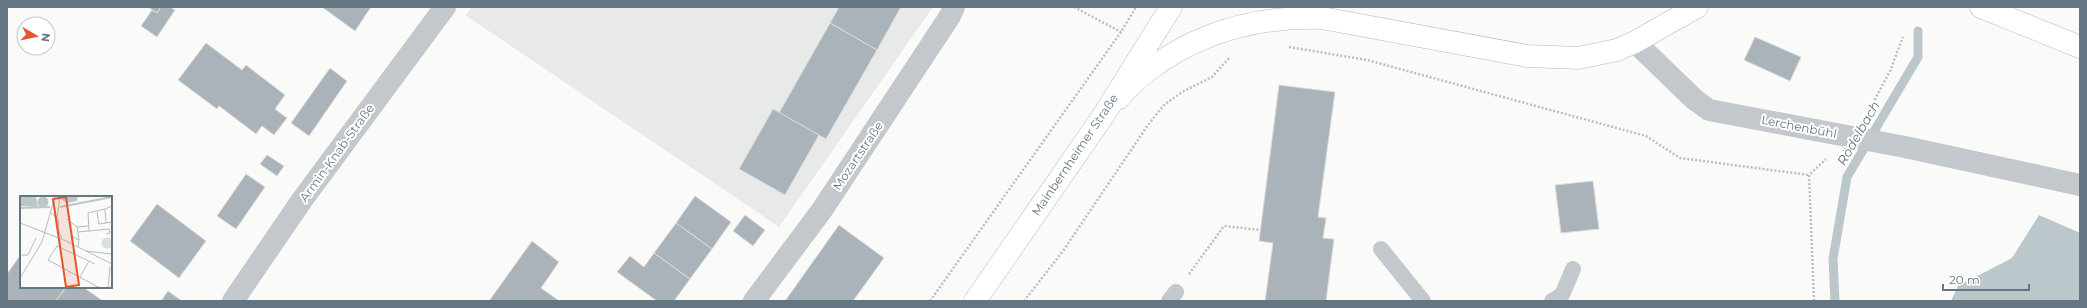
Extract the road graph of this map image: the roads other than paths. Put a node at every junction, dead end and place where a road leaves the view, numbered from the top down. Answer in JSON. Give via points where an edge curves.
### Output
{"nodes":[{"id":1,"x":445,"y":7,"type":"edge"},
{"id":2,"x":954,"y":7,"type":"edge"},
{"id":3,"x":1171,"y":7,"type":"edge"},
{"id":4,"x":1303,"y":7,"type":"edge"},
{"id":5,"x":1668,"y":7,"type":"edge"},
{"id":6,"x":1697,"y":7,"type":"edge"},
{"id":7,"x":1981,"y":7,"type":"edge"},
{"id":8,"x":1348,"y":22,"type":"junction"},
{"id":9,"x":1642,"y":38,"type":"junction"},
{"id":10,"x":2080,"y":47,"type":"edge"},
{"id":11,"x":1103,"y":116,"type":"junction"},
{"id":12,"x":2080,"y":185,"type":"edge"},
{"id":13,"x":1381,"y":249,"type":"dead end"},
{"id":14,"x":1573,"y":269,"type":"dead end"},
{"id":15,"x":232,"y":301,"type":"edge"},
{"id":16,"x":754,"y":301,"type":"edge"},
{"id":17,"x":975,"y":301,"type":"edge"},
{"id":18,"x":1423,"y":301,"type":"edge"},
{"id":19,"x":1552,"y":301,"type":"edge"}],
"edges":[{"from":1,"to":15,"type":"street","name":"Armin-Knab-Straße","via":[[302,200]]},
{"from":2,"to":16,"type":"street","name":"Mozartstraße","via":[[822,210]]},
{"from":3,"to":11,"type":"main road","name":"Mainbernheimer Straße"},
{"from":4,"to":8,"type":"main road"},
{"from":5,"to":9,"type":"main road"},
{"from":6,"to":9,"type":"main road"},
{"from":7,"to":10,"type":"main road"},
{"from":8,"to":9,"type":"main road","via":[[1527,56],[1578,58],[1617,50]]},
{"from":8,"to":11,"type":"main road","via":[[1295,17],[1242,24],[1215,33],[1165,58],[1121,95]]},
{"from":9,"to":12,"type":"street","name":"Lerchenbühl","via":[[1694,100],[1709,110],[1905,147]]},
{"from":11,"to":17,"type":"main road","name":"Mainbernheimer Straße"},
{"from":13,"to":18,"type":"lane"},
{"from":14,"to":19,"type":"lane","via":[[1562,295]]}]}
